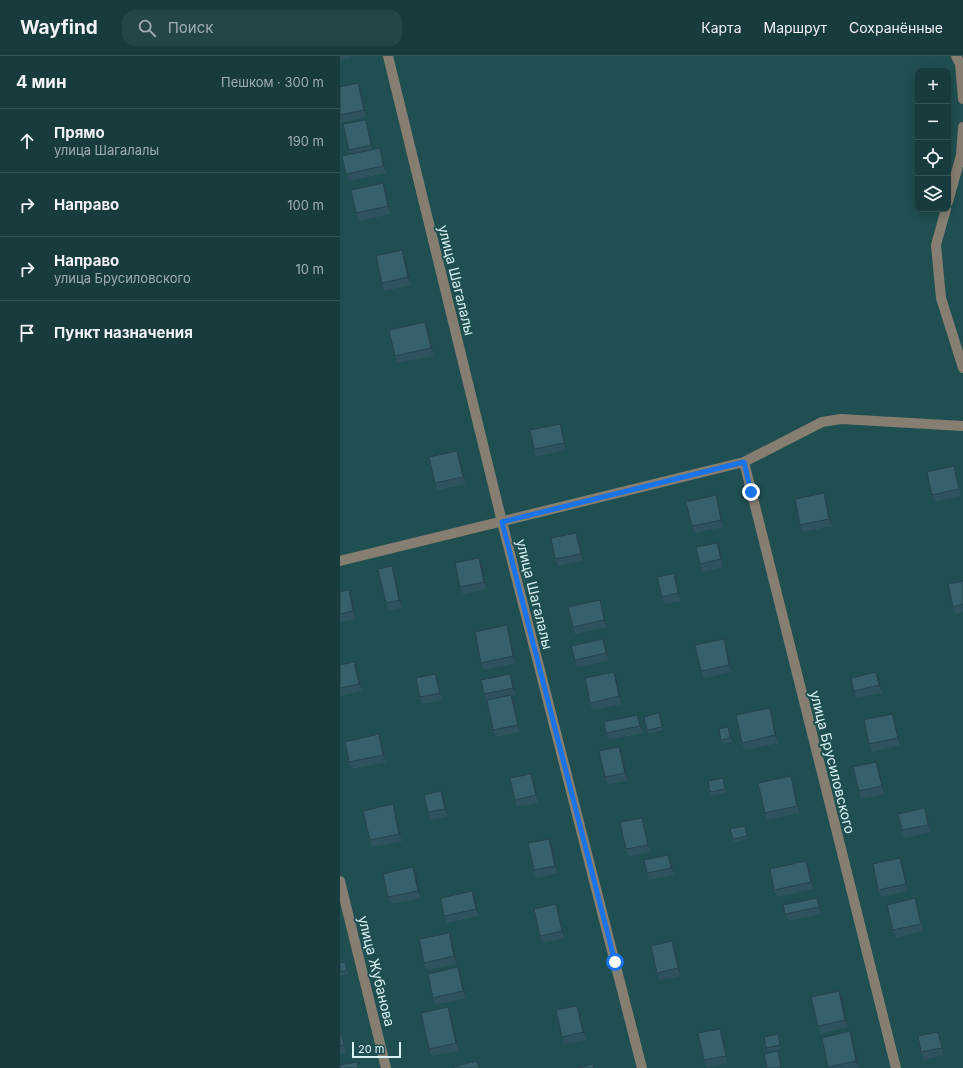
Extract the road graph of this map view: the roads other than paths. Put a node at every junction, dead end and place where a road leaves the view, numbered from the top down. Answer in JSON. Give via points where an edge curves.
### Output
{"nodes":[{"id":1,"x":388,"y":56,"type":"edge"},
{"id":2,"x":956,"y":56,"type":"edge"},
{"id":3,"x":963,"y":99,"type":"edge"},
{"id":4,"x":963,"y":127,"type":"edge"},
{"id":5,"x":951,"y":191,"type":"edge"},
{"id":6,"x":945,"y":212,"type":"edge"},
{"id":7,"x":963,"y":368,"type":"edge"},
{"id":8,"x":963,"y":426,"type":"edge"},
{"id":9,"x":744,"y":462,"type":"junction"},
{"id":10,"x":502,"y":522,"type":"junction"},
{"id":11,"x":340,"y":561,"type":"edge"},
{"id":12,"x":340,"y":881,"type":"edge"},
{"id":13,"x":386,"y":1068,"type":"edge"},
{"id":14,"x":642,"y":1068,"type":"edge"},
{"id":15,"x":896,"y":1068,"type":"edge"}],
"edges":[{"from":1,"to":10,"type":"street","name":"улица Шагалалы"},
{"from":2,"to":3,"type":"street","via":[[960,64]]},
{"from":4,"to":5,"type":"street","via":[[961,155]]},
{"from":6,"to":7,"type":"street","via":[[936,245],[941,298]]},
{"from":8,"to":9,"type":"street","via":[[840,419],[822,422]]},
{"from":9,"to":10,"type":"street"},
{"from":9,"to":15,"type":"street","name":"улица Брусиловского"},
{"from":10,"to":11,"type":"street"},
{"from":10,"to":14,"type":"street","name":"улица Шагалалы"},
{"from":12,"to":13,"type":"street","name":"улица Жубанова"}]}
